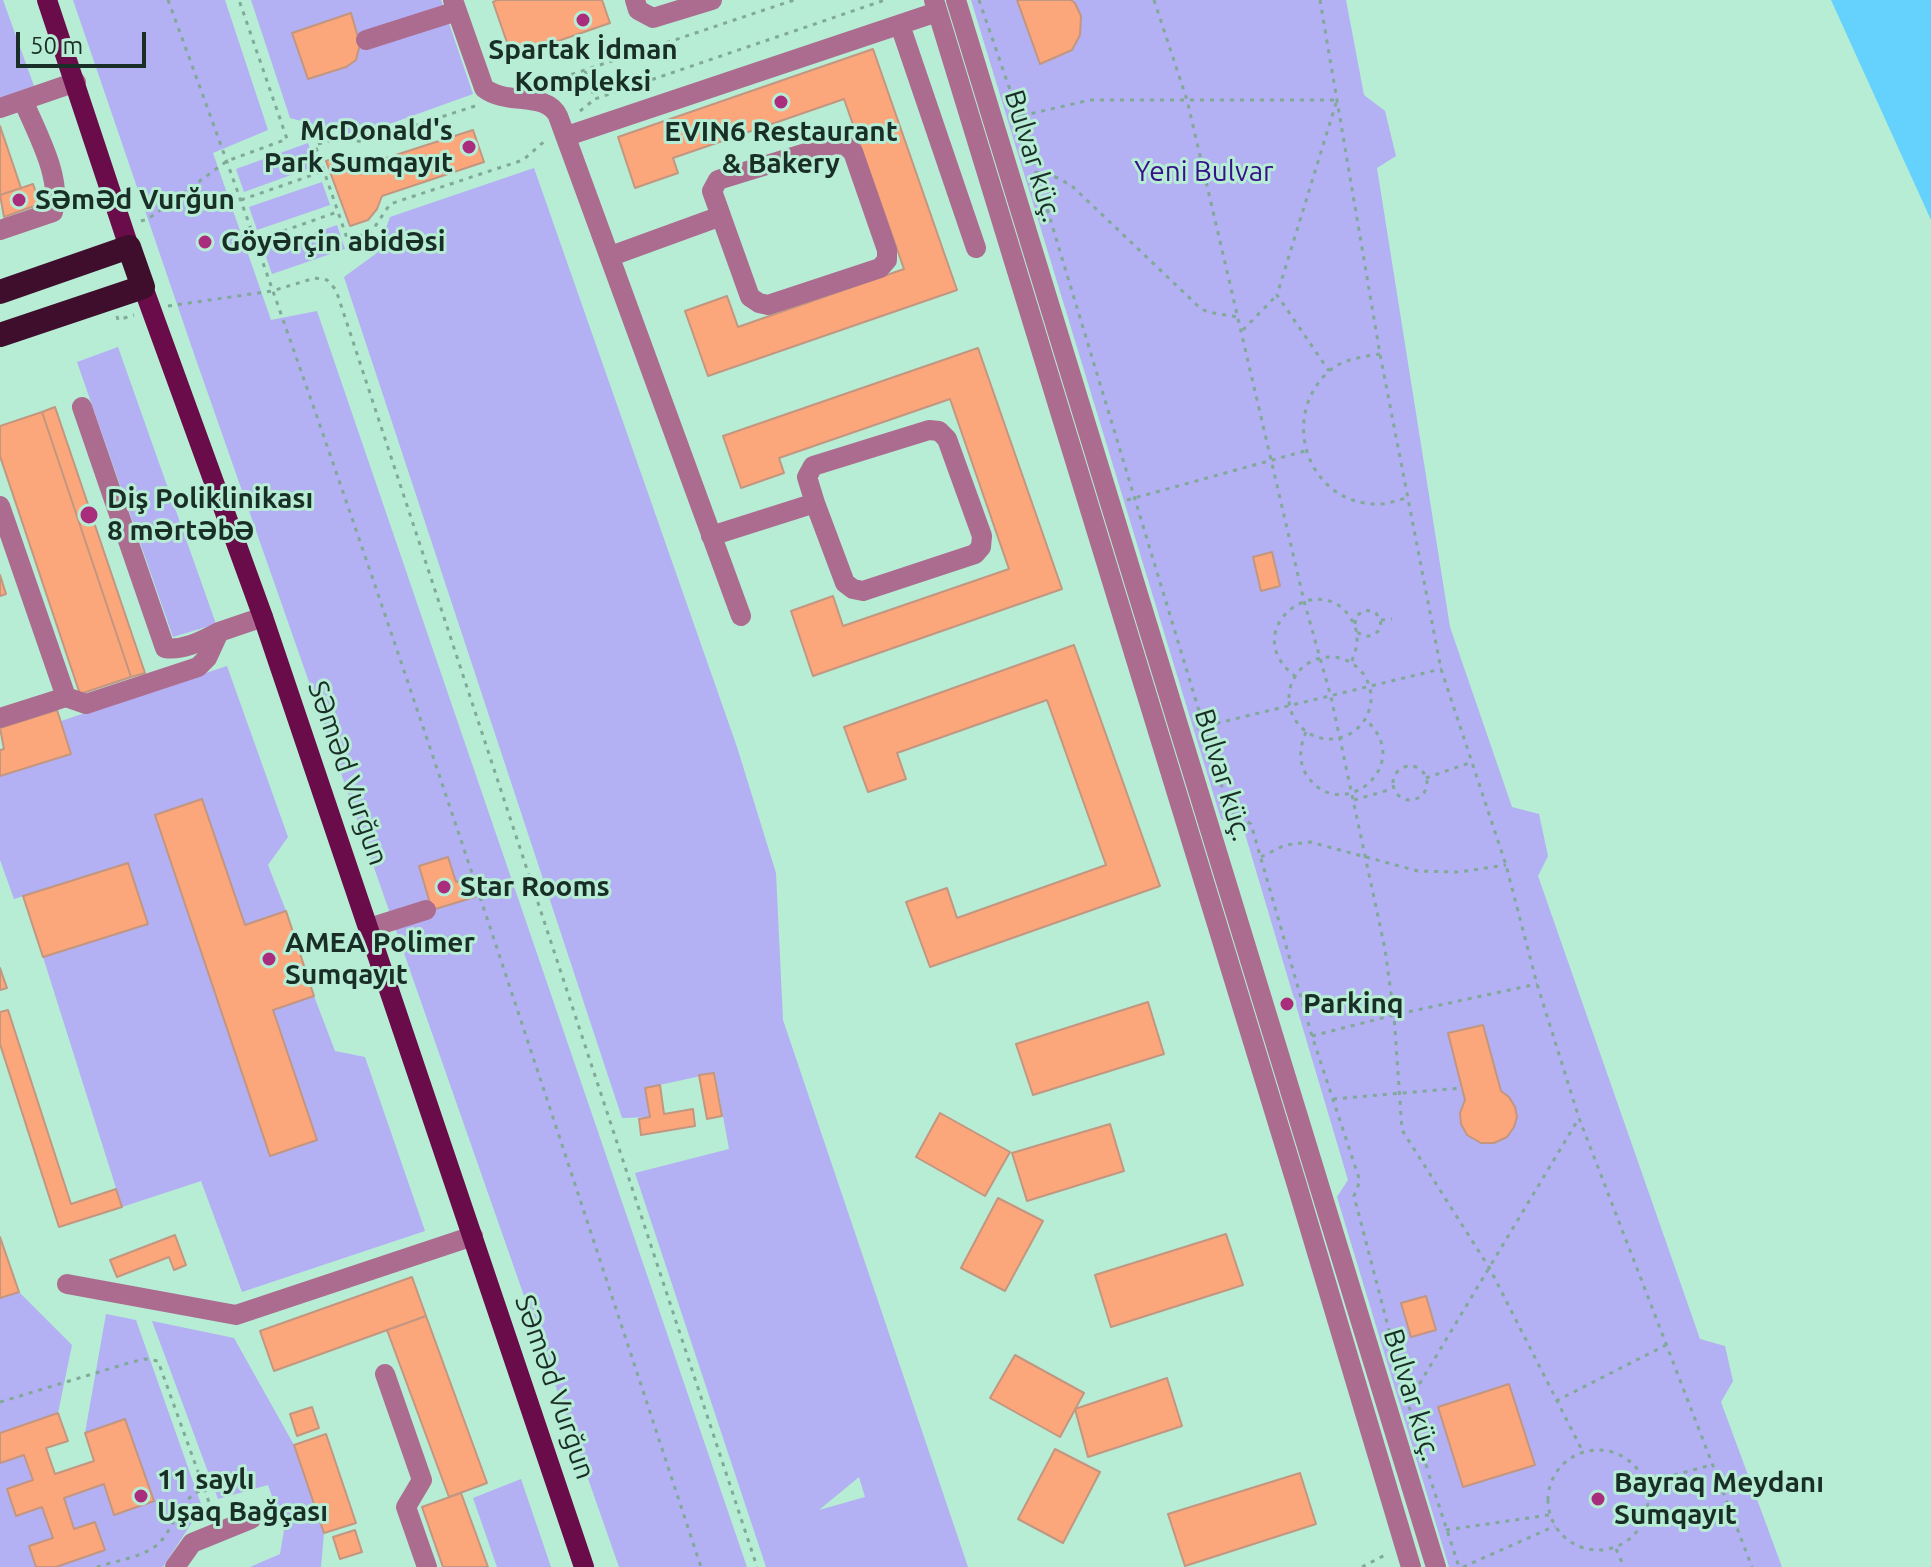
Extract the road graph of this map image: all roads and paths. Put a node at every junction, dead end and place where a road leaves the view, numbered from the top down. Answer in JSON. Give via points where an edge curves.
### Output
{"nodes":[{"id":1,"x":47,"y":0,"type":"edge"},
{"id":2,"x":168,"y":0,"type":"edge"},
{"id":3,"x":239,"y":0,"type":"edge"},
{"id":4,"x":635,"y":0,"type":"edge"},
{"id":5,"x":712,"y":0,"type":"edge"},
{"id":6,"x":794,"y":0,"type":"edge"},
{"id":7,"x":885,"y":0,"type":"edge"},
{"id":8,"x":956,"y":0,"type":"edge"},
{"id":9,"x":979,"y":0,"type":"edge"},
{"id":10,"x":1154,"y":0,"type":"edge"},
{"id":11,"x":1320,"y":0,"type":"edge"},
{"id":12,"x":455,"y":5,"type":"edge"},
{"id":13,"x":936,"y":6,"type":"edge"},
{"id":14,"x":900,"y":25,"type":"junction"},
{"id":15,"x":366,"y":40,"type":"dead end"},
{"id":16,"x":76,"y":82,"type":"junction"},
{"id":17,"x":23,"y":100,"type":"junction"},
{"id":18,"x":1187,"y":100,"type":"junction"},
{"id":19,"x":1337,"y":100,"type":"junction"},
{"id":20,"x":477,"y":105,"type":"dead end"},
{"id":21,"x":0,"y":108,"type":"edge"},
{"id":22,"x":1019,"y":116,"type":"junction"},
{"id":23,"x":1008,"y":119,"type":"dead end"},
{"id":24,"x":567,"y":136,"type":"junction"},
{"id":25,"x":227,"y":161,"type":"junction"},
{"id":26,"x":498,"y":168,"type":"dead end"},
{"id":27,"x":324,"y":171,"type":"junction"},
{"id":28,"x":1035,"y":172,"type":"junction"},
{"id":29,"x":241,"y":200,"type":"junction"},
{"id":30,"x":337,"y":212,"type":"junction"},
{"id":31,"x":721,"y":216,"type":"junction"},
{"id":32,"x":0,"y":230,"type":"edge"},
{"id":33,"x":126,"y":237,"type":"junction"},
{"id":34,"x":255,"y":241,"type":"junction"},
{"id":35,"x":976,"y":248,"type":"dead end"},
{"id":36,"x":611,"y":256,"type":"junction"},
{"id":37,"x":143,"y":287,"type":"junction"},
{"id":38,"x":272,"y":291,"type":"junction"},
{"id":39,"x":0,"y":292,"type":"edge"},
{"id":40,"x":1277,"y":295,"type":"junction"},
{"id":41,"x":111,"y":298,"type":"junction"},
{"id":42,"x":152,"y":310,"type":"junction"},
{"id":43,"x":1239,"y":317,"type":"junction"},
{"id":44,"x":1242,"y":331,"type":"junction"},
{"id":45,"x":0,"y":335,"type":"edge"},
{"id":46,"x":1380,"y":354,"type":"junction"},
{"id":47,"x":1329,"y":371,"type":"junction"},
{"id":48,"x":82,"y":407,"type":"dead end"},
{"id":49,"x":1305,"y":451,"type":"junction"},
{"id":50,"x":1272,"y":461,"type":"junction"},
{"id":51,"x":1135,"y":498,"type":"junction"},
{"id":52,"x":1408,"y":498,"type":"junction"},
{"id":53,"x":1123,"y":501,"type":"dead end"},
{"id":54,"x":815,"y":503,"type":"junction"},
{"id":55,"x":0,"y":506,"type":"edge"},
{"id":56,"x":711,"y":536,"type":"junction"},
{"id":57,"x":1304,"y":601,"type":"junction"},
{"id":58,"x":741,"y":616,"type":"dead end"},
{"id":59,"x":263,"y":617,"type":"junction"},
{"id":60,"x":1392,"y":619,"type":"dead end"},
{"id":61,"x":1381,"y":620,"type":"junction"},
{"id":62,"x":1356,"y":628,"type":"junction"},
{"id":63,"x":219,"y":632,"type":"junction"},
{"id":64,"x":1322,"y":659,"type":"junction"},
{"id":65,"x":1351,"y":663,"type":"junction"},
{"id":66,"x":1441,"y":669,"type":"junction"},
{"id":67,"x":1296,"y":677,"type":"junction"},
{"id":68,"x":1370,"y":687,"type":"junction"},
{"id":69,"x":66,"y":697,"type":"junction"},
{"id":70,"x":1331,"y":697,"type":"junction"},
{"id":71,"x":1290,"y":707,"type":"junction"},
{"id":72,"x":0,"y":718,"type":"edge"},
{"id":73,"x":1366,"y":720,"type":"junction"},
{"id":74,"x":1193,"y":729,"type":"dead end"},
{"id":75,"x":1306,"y":732,"type":"junction"},
{"id":76,"x":1339,"y":739,"type":"junction"},
{"id":77,"x":1472,"y":762,"type":"junction"},
{"id":78,"x":1426,"y":778,"type":"junction"},
{"id":79,"x":1393,"y":788,"type":"junction"},
{"id":80,"x":1352,"y":793,"type":"junction"},
{"id":81,"x":1354,"y":800,"type":"junction"},
{"id":82,"x":1202,"y":801,"type":"junction"},
{"id":83,"x":1180,"y":807,"type":"junction"},
{"id":84,"x":1365,"y":855,"type":"junction"},
{"id":85,"x":1261,"y":857,"type":"junction"},
{"id":86,"x":1506,"y":865,"type":"junction"},
{"id":87,"x":426,"y":910,"type":"dead end"},
{"id":88,"x":369,"y":928,"type":"junction"},
{"id":89,"x":1537,"y":984,"type":"junction"},
{"id":90,"x":1394,"y":1015,"type":"junction"},
{"id":91,"x":1312,"y":1036,"type":"junction"},
{"id":92,"x":1461,"y":1088,"type":"dead end"},
{"id":93,"x":1400,"y":1094,"type":"junction"},
{"id":94,"x":1333,"y":1099,"type":"junction"},
{"id":95,"x":1579,"y":1118,"type":"junction"},
{"id":96,"x":1317,"y":1176,"type":"junction"},
{"id":97,"x":1296,"y":1182,"type":"junction"},
{"id":98,"x":473,"y":1236,"type":"junction"},
{"id":99,"x":1490,"y":1269,"type":"junction"},
{"id":100,"x":67,"y":1284,"type":"dead end"},
{"id":101,"x":1666,"y":1345,"type":"junction"},
{"id":102,"x":385,"y":1374,"type":"dead end"},
{"id":103,"x":1556,"y":1401,"type":"junction"},
{"id":104,"x":0,"y":1402,"type":"edge"},
{"id":105,"x":1408,"y":1403,"type":"junction"},
{"id":106,"x":1583,"y":1452,"type":"junction"},
{"id":107,"x":1712,"y":1465,"type":"junction"},
{"id":108,"x":1645,"y":1483,"type":"junction"},
{"id":109,"x":205,"y":1489,"type":"junction"},
{"id":110,"x":1551,"y":1515,"type":"junction"},
{"id":111,"x":251,"y":1519,"type":"dead end"},
{"id":112,"x":1555,"y":1526,"type":"junction"},
{"id":113,"x":1447,"y":1530,"type":"junction"},
{"id":114,"x":219,"y":1531,"type":"junction"},
{"id":115,"x":1426,"y":1537,"type":"junction"},
{"id":116,"x":1404,"y":1545,"type":"junction"},
{"id":117,"x":1616,"y":1548,"type":"junction"},
{"id":118,"x":97,"y":1567,"type":"edge"},
{"id":119,"x":175,"y":1567,"type":"edge"},
{"id":120,"x":427,"y":1567,"type":"edge"},
{"id":121,"x":584,"y":1567,"type":"edge"},
{"id":122,"x":701,"y":1567,"type":"edge"},
{"id":123,"x":757,"y":1567,"type":"edge"},
{"id":124,"x":1362,"y":1567,"type":"edge"},
{"id":125,"x":1411,"y":1567,"type":"edge"},
{"id":126,"x":1436,"y":1567,"type":"edge"},
{"id":127,"x":1461,"y":1567,"type":"edge"},
{"id":128,"x":1624,"y":1567,"type":"edge"},
{"id":129,"x":1752,"y":1567,"type":"edge"}],
"edges":[{"from":1,"to":16,"type":"main road","name":"Səməd Vurğun"},
{"from":2,"to":25,"type":"path"},
{"from":3,"to":25,"type":"path","via":[[287,139]]},
{"from":4,"to":5,"type":"street","via":[[638,10],[653,18]]},
{"from":6,"to":7,"type":"path","via":[[585,71],[595,99]]},
{"from":8,"to":82,"type":"street","name":"Bulvar küç."},
{"from":9,"to":22,"type":"path"},
{"from":10,"to":18,"type":"path"},
{"from":11,"to":19,"type":"path"},
{"from":12,"to":15,"type":"street"},
{"from":12,"to":24,"type":"street","via":[[484,88],[494,96],[547,103],[555,108]]},
{"from":13,"to":14,"type":"street"},
{"from":13,"to":83,"type":"street","name":"Bulvar küç."},
{"from":14,"to":24,"type":"street"},
{"from":14,"to":35,"type":"street"},
{"from":16,"to":17,"type":"street"},
{"from":16,"to":33,"type":"main road","name":"Səməd Vurğun"},
{"from":17,"to":21,"type":"street"},
{"from":17,"to":32,"type":"street","via":[[56,183],[57,200],[53,212]]},
{"from":18,"to":19,"type":"path"},
{"from":18,"to":22,"type":"path","via":[[1090,100]]},
{"from":18,"to":43,"type":"path"},
{"from":19,"to":40,"type":"path"},
{"from":19,"to":46,"type":"path"},
{"from":20,"to":27,"type":"path","via":[[364,142],[338,138],[315,145]]},
{"from":22,"to":23,"type":"path"},
{"from":22,"to":28,"type":"path"},
{"from":24,"to":36,"type":"street"},
{"from":25,"to":29,"type":"path"},
{"from":25,"to":33,"type":"path"},
{"from":26,"to":30,"type":"path","via":[[390,204],[372,231],[348,241]]},
{"from":27,"to":29,"type":"path"},
{"from":27,"to":30,"type":"path"},
{"from":28,"to":43,"type":"path","via":[[1072,186],[1198,306]]},
{"from":28,"to":51,"type":"path"},
{"from":29,"to":34,"type":"path"},
{"from":30,"to":34,"type":"path"},
{"from":31,"to":31,"type":"street","via":[[712,191],[718,180],[845,145],[853,152],[887,260],[880,268],[768,305],[759,303],[750,297]]},
{"from":31,"to":36,"type":"street"},
{"from":33,"to":37,"type":"highway","name":"Səməd Vurğun"},
{"from":33,"to":39,"type":"highway"},
{"from":34,"to":38,"type":"path"},
{"from":36,"to":56,"type":"street"},
{"from":37,"to":41,"type":"highway"},
{"from":37,"to":42,"type":"main road","name":"Səməd Vurğun"},
{"from":38,"to":42,"type":"path"},
{"from":38,"to":122,"type":"path","via":[[431,750]]},
{"from":38,"to":123,"type":"path","via":[[315,278],[327,280],[336,290]]},
{"from":40,"to":44,"type":"path"},
{"from":40,"to":47,"type":"path"},
{"from":41,"to":42,"type":"path","via":[[118,320]]},
{"from":41,"to":45,"type":"highway"},
{"from":42,"to":59,"type":"main road","name":"Səməd Vurğun"},
{"from":43,"to":44,"type":"path"},
{"from":44,"to":50,"type":"path"},
{"from":46,"to":47,"type":"path","via":[[1353,358]]},
{"from":46,"to":52,"type":"path"},
{"from":47,"to":49,"type":"path","via":[[1311,394],[1302,422]]},
{"from":48,"to":63,"type":"street","via":[[165,648],[192,645]]},
{"from":49,"to":50,"type":"path"},
{"from":49,"to":52,"type":"path","via":[[1321,479],[1346,498],[1377,505]]},
{"from":50,"to":51,"type":"path"},
{"from":50,"to":57,"type":"path"},
{"from":51,"to":53,"type":"path"},
{"from":51,"to":85,"type":"path","via":[[1229,810],[1251,824]]},
{"from":52,"to":66,"type":"path"},
{"from":54,"to":54,"type":"street","via":[[807,477],[813,466],[939,431],[952,452],[982,536],[981,547],[975,554],[863,591],[853,589],[845,583]]},
{"from":54,"to":56,"type":"street"},
{"from":55,"to":69,"type":"street"},
{"from":56,"to":58,"type":"street"},
{"from":57,"to":62,"type":"path","via":[[1340,606]]},
{"from":57,"to":64,"type":"path"},
{"from":57,"to":67,"type":"path","via":[[1284,614],[1274,636],[1279,660]]},
{"from":59,"to":63,"type":"street"},
{"from":59,"to":88,"type":"main road","name":"Səməd Vurğun"},
{"from":60,"to":61,"type":"path"},
{"from":61,"to":62,"type":"path","via":[[1373,635],[1364,636]]},
{"from":61,"to":62,"type":"path","via":[[1365,610],[1356,616]]},
{"from":62,"to":65,"type":"path"},
{"from":63,"to":69,"type":"street","via":[[198,667],[86,704]]},
{"from":64,"to":65,"type":"path"},
{"from":64,"to":67,"type":"path"},
{"from":64,"to":70,"type":"path"},
{"from":65,"to":68,"type":"path"},
{"from":66,"to":68,"type":"path"},
{"from":66,"to":77,"type":"path"},
{"from":67,"to":71,"type":"path"},
{"from":68,"to":70,"type":"path"},
{"from":68,"to":73,"type":"path"},
{"from":69,"to":72,"type":"street"},
{"from":70,"to":71,"type":"path"},
{"from":70,"to":76,"type":"path"},
{"from":71,"to":74,"type":"path"},
{"from":71,"to":75,"type":"path"},
{"from":73,"to":76,"type":"path"},
{"from":73,"to":80,"type":"path","via":[[1382,742],[1382,761],[1375,778]]},
{"from":75,"to":76,"type":"path"},
{"from":75,"to":80,"type":"path","via":[[1301,760],[1308,777],[1332,793]]},
{"from":76,"to":80,"type":"path"},
{"from":77,"to":78,"type":"path"},
{"from":77,"to":86,"type":"path"},
{"from":78,"to":79,"type":"path","via":[[1419,768],[1407,766],[1397,771]]},
{"from":78,"to":79,"type":"path","via":[[1423,795],[1415,800],[1398,796]]},
{"from":79,"to":81,"type":"path"},
{"from":80,"to":81,"type":"path"},
{"from":81,"to":84,"type":"path"},
{"from":82,"to":83,"type":"street"},
{"from":82,"to":96,"type":"street","name":"Bulvar küç."},
{"from":83,"to":97,"type":"street","name":"Bulvar küç."},
{"from":84,"to":85,"type":"path","via":[[1310,842],[1285,845]]},
{"from":84,"to":86,"type":"path","via":[[1418,871]]},
{"from":84,"to":90,"type":"path"},
{"from":85,"to":91,"type":"path"},
{"from":86,"to":89,"type":"path"},
{"from":87,"to":88,"type":"street"},
{"from":88,"to":98,"type":"main road","name":"Səməd Vurğun"},
{"from":89,"to":90,"type":"path"},
{"from":89,"to":95,"type":"path"},
{"from":90,"to":91,"type":"path"},
{"from":90,"to":93,"type":"path"},
{"from":91,"to":94,"type":"path"},
{"from":92,"to":93,"type":"path"},
{"from":93,"to":94,"type":"path"},
{"from":93,"to":99,"type":"path","via":[[1402,1130]]},
{"from":94,"to":105,"type":"path","via":[[1360,1181],[1354,1196]]},
{"from":95,"to":99,"type":"path"},
{"from":95,"to":101,"type":"path"},
{"from":96,"to":97,"type":"street"},
{"from":96,"to":115,"type":"street","name":"Bulvar küç."},
{"from":97,"to":116,"type":"street","name":"Bulvar küç."},
{"from":98,"to":100,"type":"street","via":[[236,1315]]},
{"from":98,"to":121,"type":"main road","name":"Səməd Vurğun"},
{"from":99,"to":103,"type":"path"},
{"from":99,"to":105,"type":"path"},
{"from":101,"to":103,"type":"path"},
{"from":101,"to":107,"type":"path"},
{"from":102,"to":120,"type":"street","via":[[422,1480],[406,1507]]},
{"from":103,"to":106,"type":"path"},
{"from":104,"to":109,"type":"path","via":[[132,1362],[158,1361]]},
{"from":105,"to":113,"type":"path"},
{"from":106,"to":108,"type":"path","via":[[1605,1450],[1626,1458]]},
{"from":106,"to":110,"type":"path","via":[[1563,1464],[1551,1483]]},
{"from":107,"to":108,"type":"path"},
{"from":107,"to":129,"type":"path"},
{"from":108,"to":117,"type":"path","via":[[1646,1517],[1634,1536]]},
{"from":109,"to":114,"type":"path"},
{"from":109,"to":118,"type":"path","via":[[189,1497],[158,1544]]},
{"from":110,"to":112,"type":"path"},
{"from":110,"to":113,"type":"path"},
{"from":111,"to":114,"type":"street"},
{"from":112,"to":117,"type":"path","via":[[1571,1542],[1593,1550]]},
{"from":112,"to":127,"type":"path"},
{"from":113,"to":115,"type":"path"},
{"from":113,"to":127,"type":"path"},
{"from":114,"to":119,"type":"street","via":[[192,1543]]},
{"from":115,"to":126,"type":"street","name":"Bulvar küç."},
{"from":116,"to":124,"type":"path"},
{"from":116,"to":125,"type":"street","name":"Bulvar küç."},
{"from":117,"to":128,"type":"path"}]}
